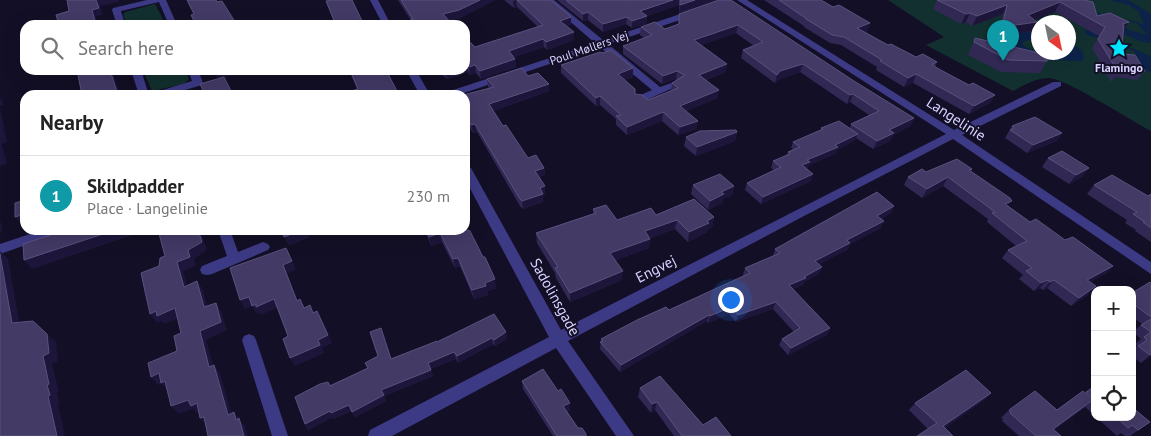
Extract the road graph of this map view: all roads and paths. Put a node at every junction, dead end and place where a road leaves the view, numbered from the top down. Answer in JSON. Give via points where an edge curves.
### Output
{"nodes":[{"id":1,"x":157,"y":0,"type":"edge"},
{"id":2,"x":162,"y":0,"type":"edge"},
{"id":3,"x":374,"y":0,"type":"edge"},
{"id":4,"x":549,"y":0,"type":"edge"},
{"id":5,"x":742,"y":0,"type":"edge"},
{"id":6,"x":136,"y":2,"type":"edge"},
{"id":7,"x":704,"y":9,"type":"edge"},
{"id":8,"x":119,"y":20,"type":"edge"},
{"id":9,"x":171,"y":20,"type":"edge"},
{"id":10,"x":384,"y":20,"type":"edge"},
{"id":11,"x":602,"y":43,"type":"junction"},
{"id":12,"x":138,"y":75,"type":"edge"},
{"id":13,"x":195,"y":75,"type":"edge"},
{"id":14,"x":415,"y":75,"type":"edge"},
{"id":15,"x":677,"y":84,"type":"edge"},
{"id":16,"x":1057,"y":84,"type":"dead end"},
{"id":17,"x":142,"y":90,"type":"edge"},
{"id":18,"x":180,"y":90,"type":"edge"},
{"id":19,"x":422,"y":90,"type":"edge"},
{"id":20,"x":463,"y":90,"type":"edge"},
{"id":21,"x":659,"y":92,"type":"junction"},
{"id":22,"x":640,"y":99,"type":"edge"},
{"id":23,"x":953,"y":134,"type":"junction"},
{"id":24,"x":470,"y":177,"type":"edge"},
{"id":25,"x":42,"y":235,"type":"edge"},
{"id":26,"x":226,"y":235,"type":"edge"},
{"id":27,"x":263,"y":248,"type":"dead end"},
{"id":28,"x":0,"y":250,"type":"edge"},
{"id":29,"x":234,"y":259,"type":"junction"},
{"id":30,"x":1151,"y":269,"type":"edge"},
{"id":31,"x":207,"y":270,"type":"dead end"},
{"id":32,"x":558,"y":339,"type":"junction"},
{"id":33,"x":249,"y":340,"type":"dead end"},
{"id":34,"x":280,"y":436,"type":"edge"},
{"id":35,"x":376,"y":436,"type":"edge"},
{"id":36,"x":626,"y":436,"type":"edge"}],
"edges":[{"from":1,"to":6,"type":"street"},
{"from":2,"to":9,"type":"street"},
{"from":3,"to":10,"type":"street"},
{"from":4,"to":11,"type":"street"},
{"from":5,"to":23,"type":"street","name":"Langelinie"},
{"from":6,"to":8,"type":"street","via":[[116,10]]},
{"from":7,"to":11,"type":"street","name":"Poul Møllers Vej"},
{"from":11,"to":20,"type":"street","name":"Poul Møllers Vej"},
{"from":11,"to":21,"type":"street"},
{"from":12,"to":17,"type":"street"},
{"from":13,"to":18,"type":"street","via":[[198,83]]},
{"from":14,"to":19,"type":"street"},
{"from":15,"to":21,"type":"street"},
{"from":16,"to":23,"type":"street","name":"Engvej"},
{"from":21,"to":22,"type":"street"},
{"from":23,"to":30,"type":"street","name":"Langelinie"},
{"from":23,"to":32,"type":"street","name":"Engvej"},
{"from":24,"to":32,"type":"street","name":"Sadolinsgade"},
{"from":25,"to":28,"type":"street"},
{"from":26,"to":29,"type":"street"},
{"from":27,"to":29,"type":"street"},
{"from":29,"to":31,"type":"street"},
{"from":32,"to":35,"type":"street","name":"Engvej"},
{"from":32,"to":36,"type":"street","name":"Sadolinsgade"},
{"from":33,"to":34,"type":"street"}]}
